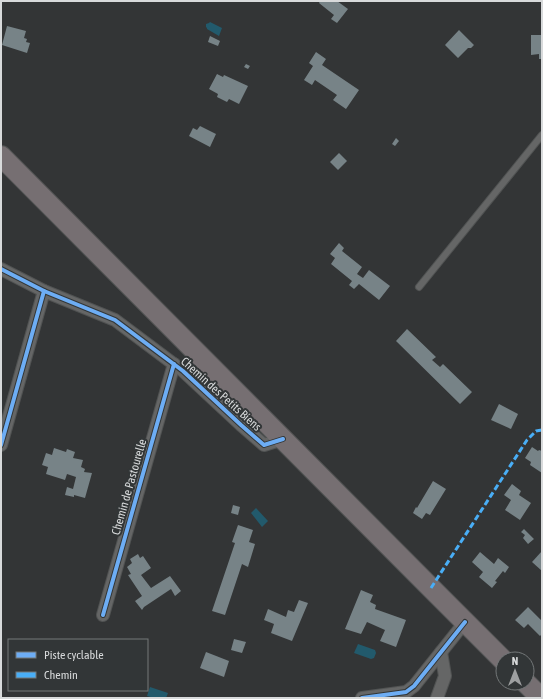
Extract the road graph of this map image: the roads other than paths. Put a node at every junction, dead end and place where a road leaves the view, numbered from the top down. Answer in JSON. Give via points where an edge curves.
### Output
{"nodes":[{"id":1,"x":542,"y":135,"type":"edge"},
{"id":2,"x":1,"y":156,"type":"edge"},
{"id":3,"x":1,"y":269,"type":"edge"},
{"id":4,"x":419,"y":287,"type":"dead end"},
{"id":5,"x":44,"y":291,"type":"junction"},
{"id":6,"x":174,"y":364,"type":"junction"},
{"id":7,"x":283,"y":439,"type":"junction"},
{"id":8,"x":1,"y":445,"type":"edge"},
{"id":9,"x":103,"y":614,"type":"dead end"},
{"id":10,"x":466,"y":622,"type":"junction"},
{"id":11,"x":441,"y":652,"type":"junction"},
{"id":12,"x":495,"y":652,"type":"edge"},
{"id":13,"x":362,"y":698,"type":"edge"},
{"id":14,"x":437,"y":698,"type":"edge"}],
"edges":[{"from":1,"to":4,"type":"lane"},
{"from":2,"to":7,"type":"main road"},
{"from":3,"to":5,"type":"street","name":"Chemin des Petits Biens"},
{"from":5,"to":6,"type":"street","name":"Chemin des Petits Biens","via":[[114,320]]},
{"from":5,"to":8,"type":"street"},
{"from":6,"to":7,"type":"street","name":"Chemin des Petits Biens","via":[[264,445]]},
{"from":6,"to":9,"type":"street","name":"Chemin de Pastourelle"},
{"from":7,"to":10,"type":"main road"},
{"from":10,"to":11,"type":"street"},
{"from":10,"to":12,"type":"main road"},
{"from":11,"to":13,"type":"street","via":[[414,686],[406,692]]},
{"from":11,"to":14,"type":"street","via":[[445,676]]}]}
